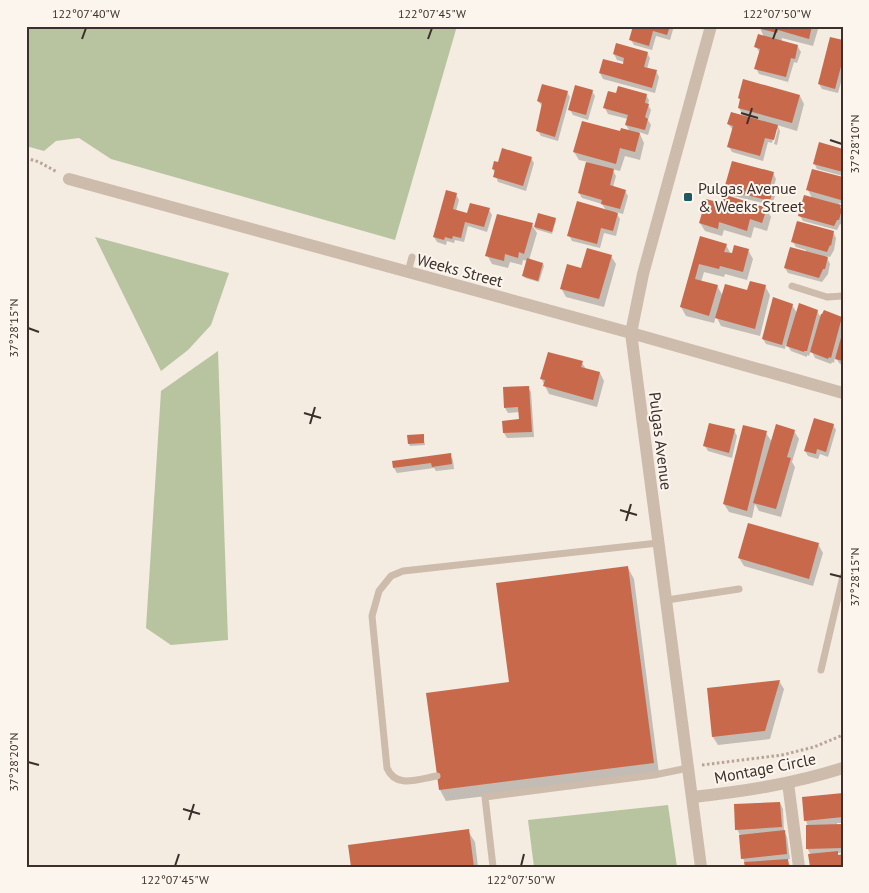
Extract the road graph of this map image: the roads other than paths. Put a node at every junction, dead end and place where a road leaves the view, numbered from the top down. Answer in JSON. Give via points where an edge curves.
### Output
{"nodes":[{"id":1,"x":711,"y":26,"type":"edge"},
{"id":2,"x":69,"y":179,"type":"road end"},
{"id":3,"x":412,"y":257,"type":"dead end"},
{"id":4,"x":408,"y":272,"type":"junction"},
{"id":5,"x":792,"y":286,"type":"dead end"},
{"id":6,"x":843,"y":296,"type":"edge"},
{"id":7,"x":631,"y":333,"type":"junction"},
{"id":8,"x":843,"y":393,"type":"edge"},
{"id":9,"x":658,"y":543,"type":"junction"},
{"id":10,"x":843,"y":576,"type":"edge"},
{"id":11,"x":739,"y":589,"type":"dead end"},
{"id":12,"x":666,"y":600,"type":"junction"},
{"id":13,"x":821,"y":670,"type":"dead end"},
{"id":14,"x":688,"y":768,"type":"junction"},
{"id":15,"x":843,"y":768,"type":"edge"},
{"id":16,"x":437,"y":776,"type":"dead end"},
{"id":17,"x":788,"y":783,"type":"junction"},
{"id":18,"x":693,"y":797,"type":"junction"},
{"id":19,"x":493,"y":867,"type":"edge"},
{"id":20,"x":701,"y":867,"type":"edge"},
{"id":21,"x":799,"y":867,"type":"edge"}],
"edges":[{"from":1,"to":7,"type":"street","name":"Pulgas Avenue","via":[[643,274]]},
{"from":2,"to":4,"type":"street","name":"Weeks Street"},
{"from":3,"to":4,"type":"lane"},
{"from":4,"to":7,"type":"street","name":"Weeks Street"},
{"from":5,"to":6,"type":"lane","via":[[827,297]]},
{"from":7,"to":8,"type":"street","name":"Weeks Street"},
{"from":7,"to":9,"type":"street","name":"Pulgas Avenue"},
{"from":9,"to":12,"type":"street","name":"Pulgas Avenue"},
{"from":9,"to":16,"type":"lane","via":[[403,571],[391,576],[379,591],[372,616],[387,768],[395,780]]},
{"from":10,"to":13,"type":"lane"},
{"from":11,"to":12,"type":"lane"},
{"from":12,"to":14,"type":"street","name":"Pulgas Avenue"},
{"from":14,"to":18,"type":"street","name":"Pulgas Avenue"},
{"from":14,"to":19,"type":"lane","via":[[485,798]]},
{"from":15,"to":17,"type":"street","name":"Montage Circle"},
{"from":17,"to":18,"type":"street","name":"Montage Circle"},
{"from":17,"to":21,"type":"street"},
{"from":18,"to":20,"type":"street","name":"Pulgas Avenue"}]}
